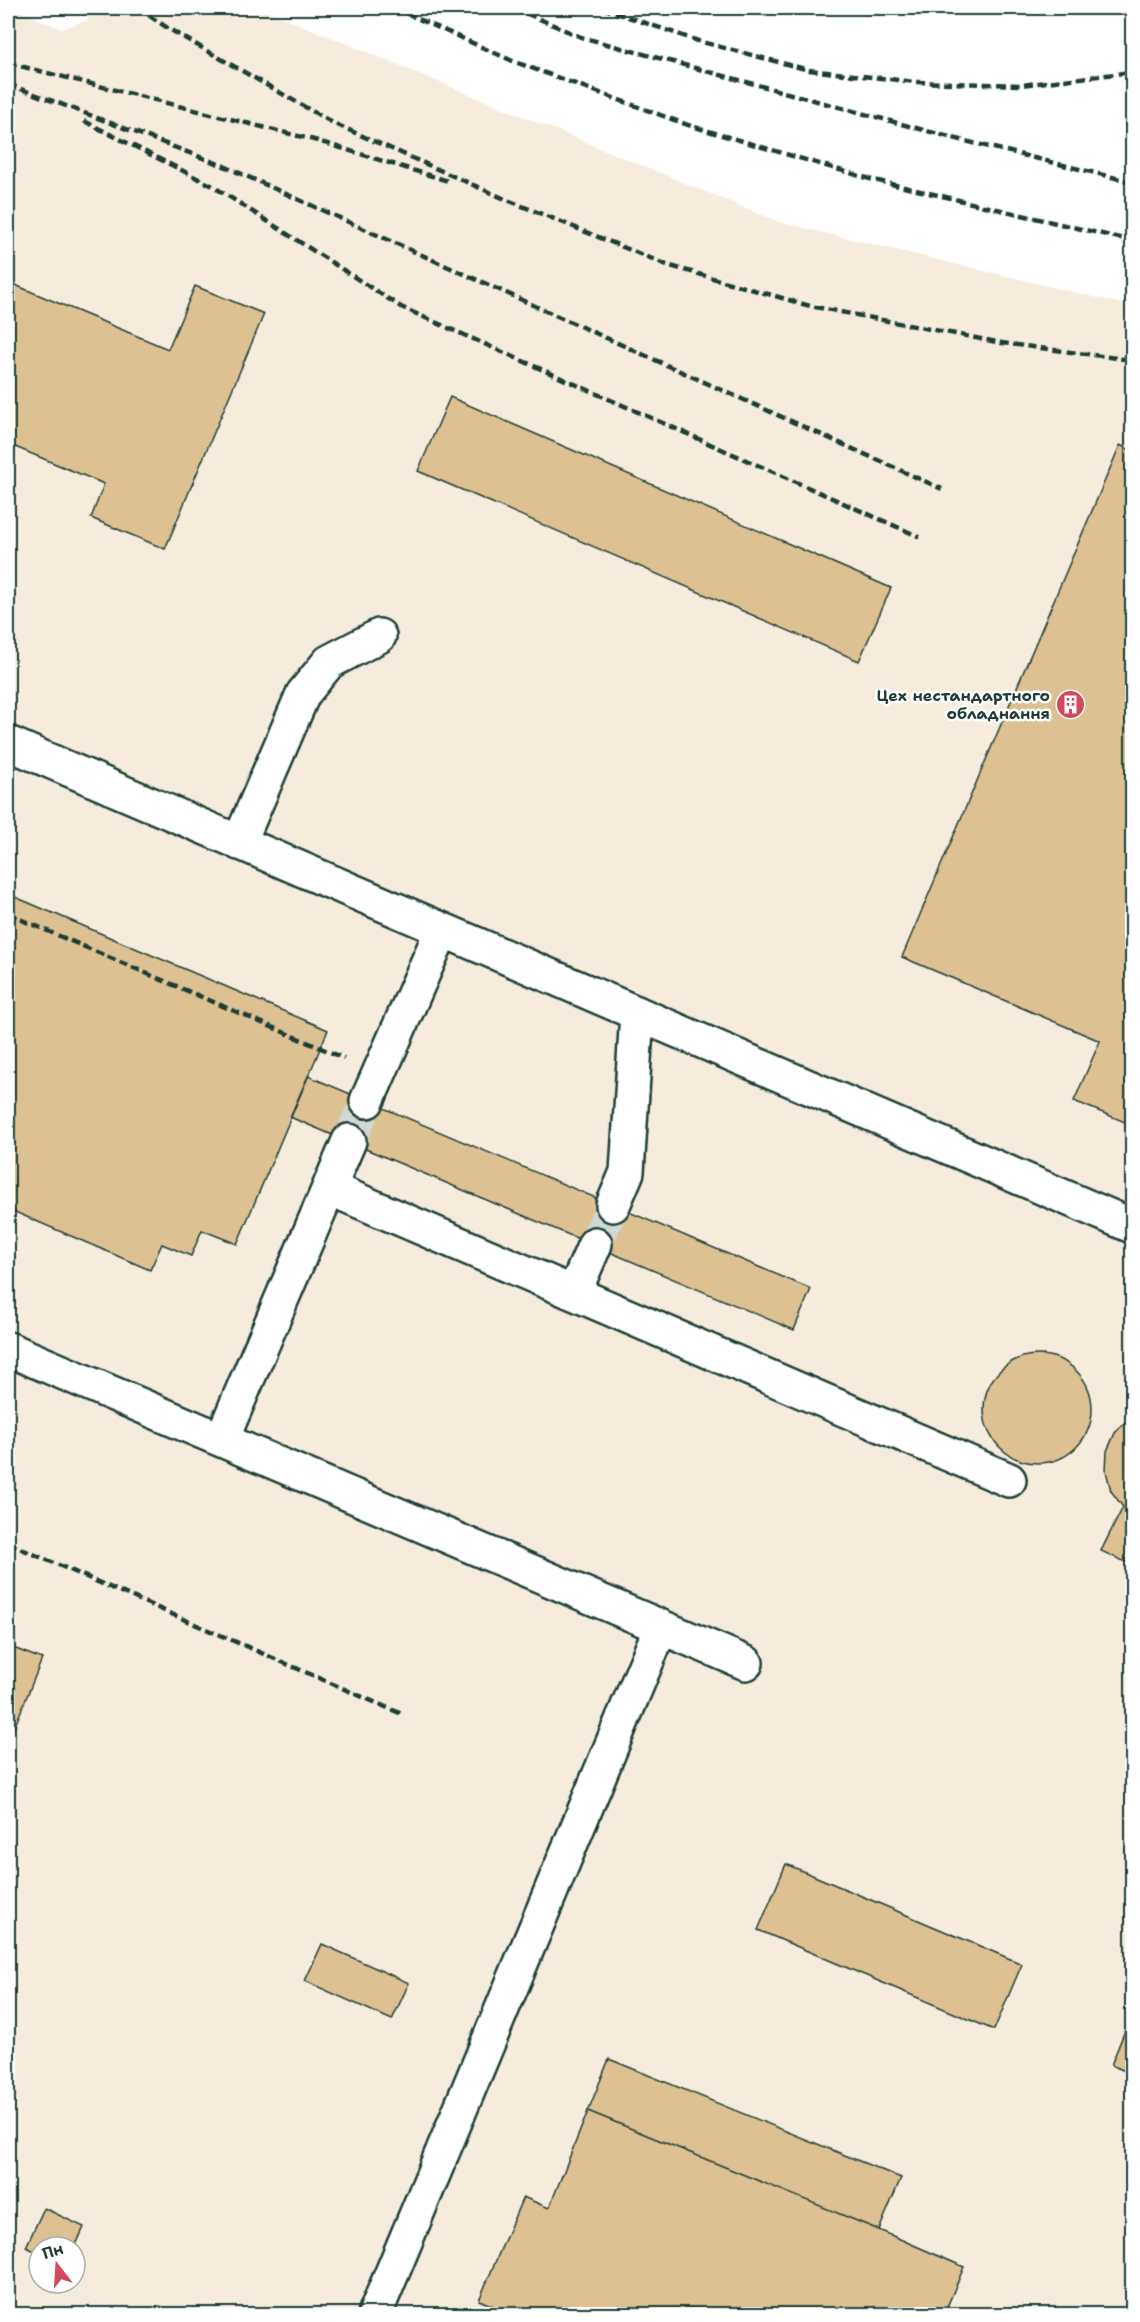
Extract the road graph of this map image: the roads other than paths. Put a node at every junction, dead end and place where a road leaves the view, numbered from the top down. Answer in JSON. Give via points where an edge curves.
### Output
{"nodes":[{"id":1,"x":379,"y":636,"type":"dead end"},
{"id":2,"x":8,"y":743,"type":"edge"},
{"id":3,"x":239,"y":843,"type":"junction"},
{"id":4,"x":442,"y":930,"type":"junction"},
{"id":5,"x":637,"y":1013,"type":"junction"},
{"id":6,"x":367,"y":1101,"type":"tunnel mouth"},
{"id":7,"x":349,"y":1141,"type":"tunnel mouth"},
{"id":8,"x":329,"y":1188,"type":"junction"},
{"id":9,"x":613,"y":1205,"type":"tunnel mouth"},
{"id":10,"x":1132,"y":1226,"type":"edge"},
{"id":11,"x":595,"y":1244,"type":"tunnel mouth"},
{"id":12,"x":574,"y":1293,"type":"junction"},
{"id":13,"x":8,"y":1349,"type":"edge"},
{"id":14,"x":222,"y":1440,"type":"junction"},
{"id":15,"x":1009,"y":1480,"type":"dead end"},
{"id":16,"x":661,"y":1627,"type":"junction"},
{"id":17,"x":746,"y":1663,"type":"dead end"},
{"id":18,"x":375,"y":2314,"type":"edge"}],
"edges":[{"from":1,"to":3,"type":"lane","via":[[328,662],[303,694]]},
{"from":2,"to":3,"type":"lane"},
{"from":3,"to":4,"type":"lane"},
{"from":4,"to":5,"type":"lane"},
{"from":4,"to":6,"type":"lane"},
{"from":5,"to":9,"type":"lane","via":[[627,1172]]},
{"from":5,"to":10,"type":"lane"},
{"from":7,"to":8,"type":"lane"},
{"from":8,"to":12,"type":"lane"},
{"from":8,"to":14,"type":"lane"},
{"from":11,"to":12,"type":"lane"},
{"from":12,"to":15,"type":"lane"},
{"from":13,"to":14,"type":"lane"},
{"from":14,"to":16,"type":"lane"},
{"from":16,"to":17,"type":"lane"},
{"from":16,"to":18,"type":"lane"}]}
